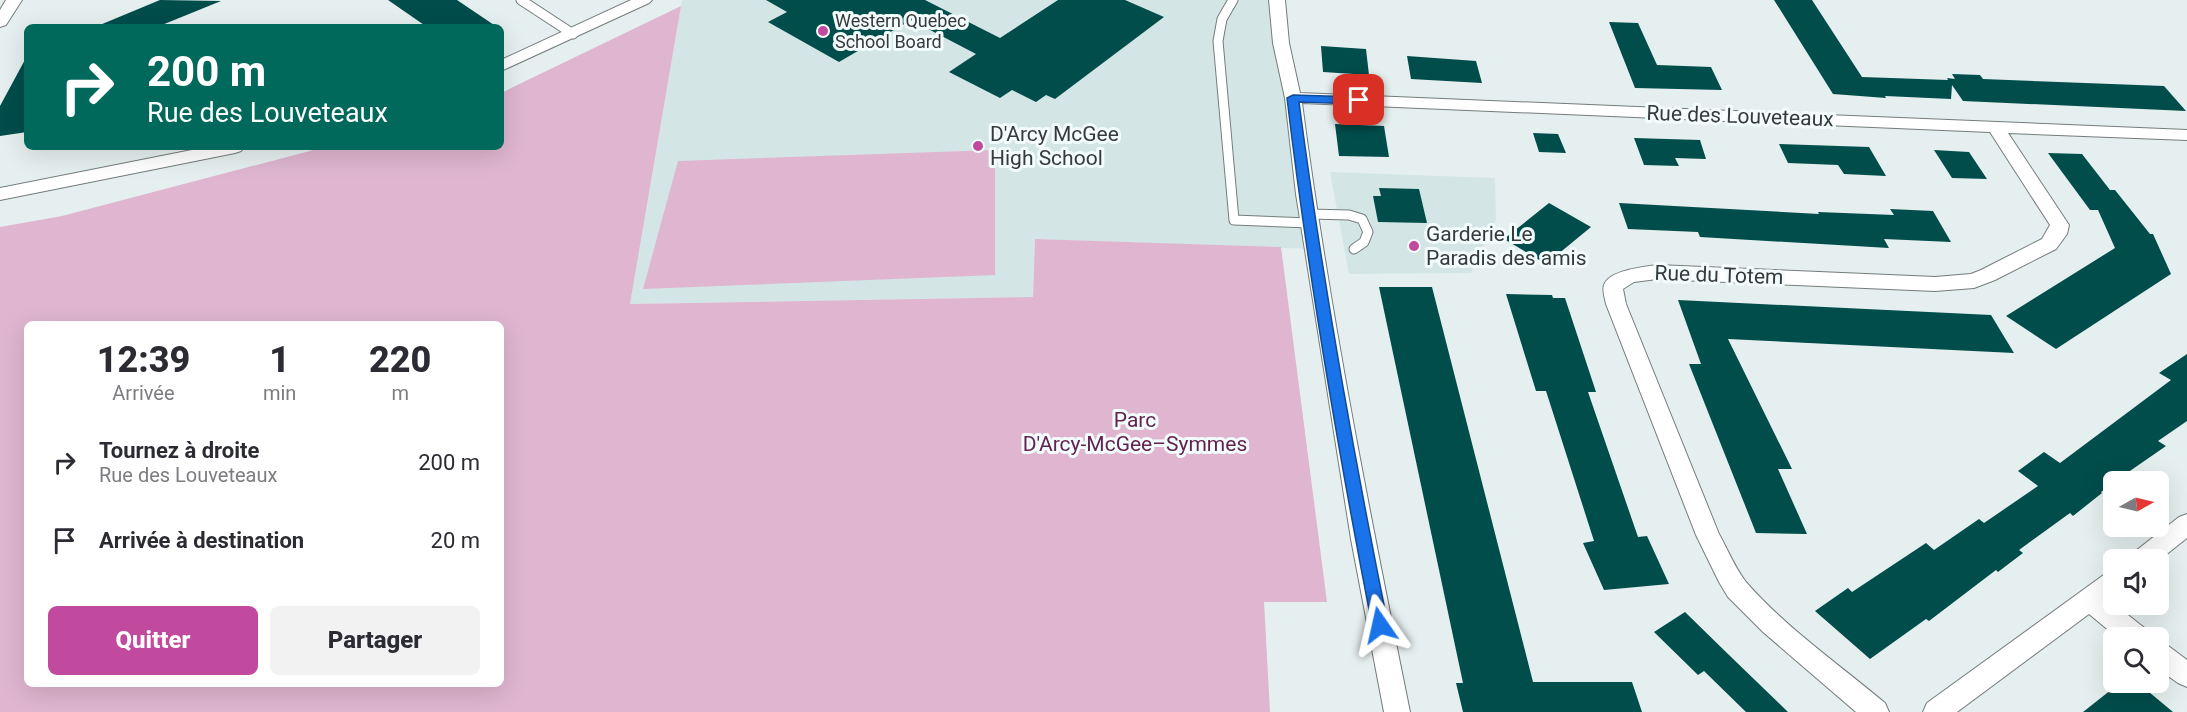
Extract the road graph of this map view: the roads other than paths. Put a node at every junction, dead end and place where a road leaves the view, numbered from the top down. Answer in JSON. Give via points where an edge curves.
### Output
{"nodes":[{"id":1,"x":14,"y":0,"type":"edge"},
{"id":2,"x":521,"y":0,"type":"edge"},
{"id":3,"x":644,"y":0,"type":"edge"},
{"id":4,"x":1233,"y":0,"type":"edge"},
{"id":5,"x":1277,"y":0,"type":"edge"},
{"id":6,"x":0,"y":22,"type":"edge"},
{"id":7,"x":573,"y":34,"type":"junction"},
{"id":8,"x":504,"y":65,"type":"edge"},
{"id":9,"x":1293,"y":98,"type":"junction"},
{"id":10,"x":1995,"y":127,"type":"junction"},
{"id":11,"x":2187,"y":135,"type":"edge"},
{"id":12,"x":221,"y":150,"type":"edge"},
{"id":13,"x":0,"y":194,"type":"edge"},
{"id":14,"x":1310,"y":219,"type":"junction"},
{"id":15,"x":1354,"y":249,"type":"dead end"},
{"id":16,"x":2187,"y":524,"type":"edge"},
{"id":17,"x":2156,"y":549,"type":"edge"},
{"id":18,"x":2103,"y":590,"type":"edge"},
{"id":19,"x":2090,"y":600,"type":"junction"},
{"id":20,"x":2124,"y":627,"type":"edge"},
{"id":21,"x":2169,"y":661,"type":"edge"},
{"id":22,"x":2187,"y":675,"type":"edge"},
{"id":23,"x":1397,"y":712,"type":"edge"},
{"id":24,"x":1876,"y":712,"type":"edge"},
{"id":25,"x":1936,"y":712,"type":"edge"}],
"edges":[{"from":1,"to":6,"type":"street"},
{"from":2,"to":7,"type":"lane"},
{"from":3,"to":7,"type":"street"},
{"from":4,"to":14,"type":"lane","via":[[1218,28],[1218,41],[1234,220]]},
{"from":5,"to":9,"type":"street"},
{"from":7,"to":8,"type":"street"},
{"from":9,"to":10,"type":"street","name":"Rue des Louveteaux"},
{"from":9,"to":14,"type":"street"},
{"from":10,"to":11,"type":"street","name":"Rue des Louveteaux"},
{"from":10,"to":24,"type":"street","name":"Rue du Totem","via":[[2060,225],[2049,244],[1974,281],[1945,284],[1657,272],[1629,276],[1613,286],[1616,304],[1668,436],[1728,575],[1772,624]]},
{"from":12,"to":13,"type":"street"},
{"from":14,"to":15,"type":"lane","via":[[1349,215],[1362,219],[1368,232],[1364,242]]},
{"from":14,"to":23,"type":"street","via":[[1363,538]]},
{"from":16,"to":17,"type":"street"},
{"from":18,"to":19,"type":"street"},
{"from":19,"to":20,"type":"street"},
{"from":19,"to":25,"type":"street"},
{"from":21,"to":22,"type":"street"}]}
